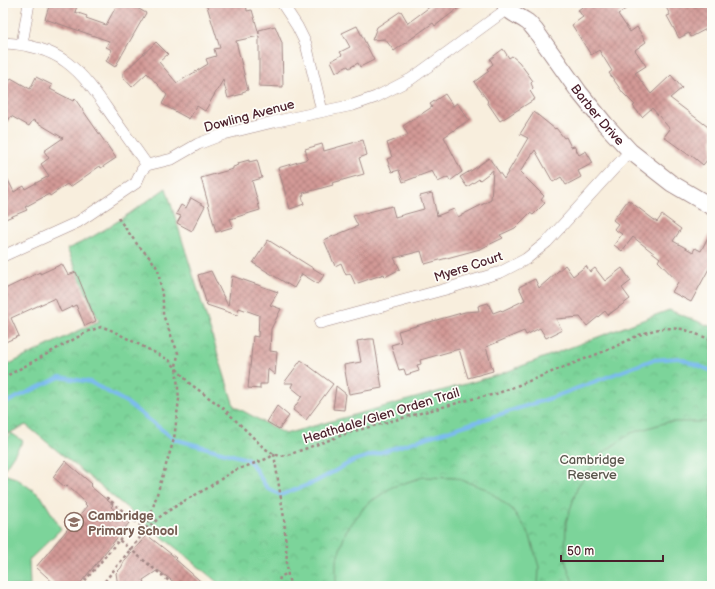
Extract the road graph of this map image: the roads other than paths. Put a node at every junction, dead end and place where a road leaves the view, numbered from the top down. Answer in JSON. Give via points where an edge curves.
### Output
{"nodes":[{"id":1,"x":29,"y":3,"type":"edge"},
{"id":2,"x":282,"y":3,"type":"edge"},
{"id":3,"x":505,"y":6,"type":"edge"},
{"id":4,"x":3,"y":43,"type":"edge"},
{"id":5,"x":22,"y":44,"type":"junction"},
{"id":6,"x":322,"y":111,"type":"junction"},
{"id":7,"x":630,"y":151,"type":"junction"},
{"id":8,"x":147,"y":166,"type":"junction"},
{"id":9,"x":712,"y":207,"type":"edge"},
{"id":10,"x":3,"y":256,"type":"edge"},
{"id":11,"x":320,"y":324,"type":"dead end"}],
"edges":[{"from":1,"to":5,"type":"street"},
{"from":2,"to":6,"type":"street","via":[[306,44]]},
{"from":3,"to":6,"type":"street","name":"Dowling Avenue","via":[[396,88],[353,105]]},
{"from":3,"to":7,"type":"street","name":"Barber Drive","via":[[535,30],[579,92]]},
{"from":4,"to":5,"type":"street"},
{"from":5,"to":8,"type":"street","via":[[54,54],[79,72],[92,86]]},
{"from":6,"to":8,"type":"street","name":"Dowling Avenue","via":[[224,134],[198,144],[172,159]]},
{"from":7,"to":9,"type":"street","name":"Barber Drive","via":[[671,183]]},
{"from":7,"to":11,"type":"street","name":"Myers Court","via":[[547,242],[526,259],[494,274]]},
{"from":8,"to":10,"type":"street","via":[[142,170],[136,183],[78,222]]}]}
